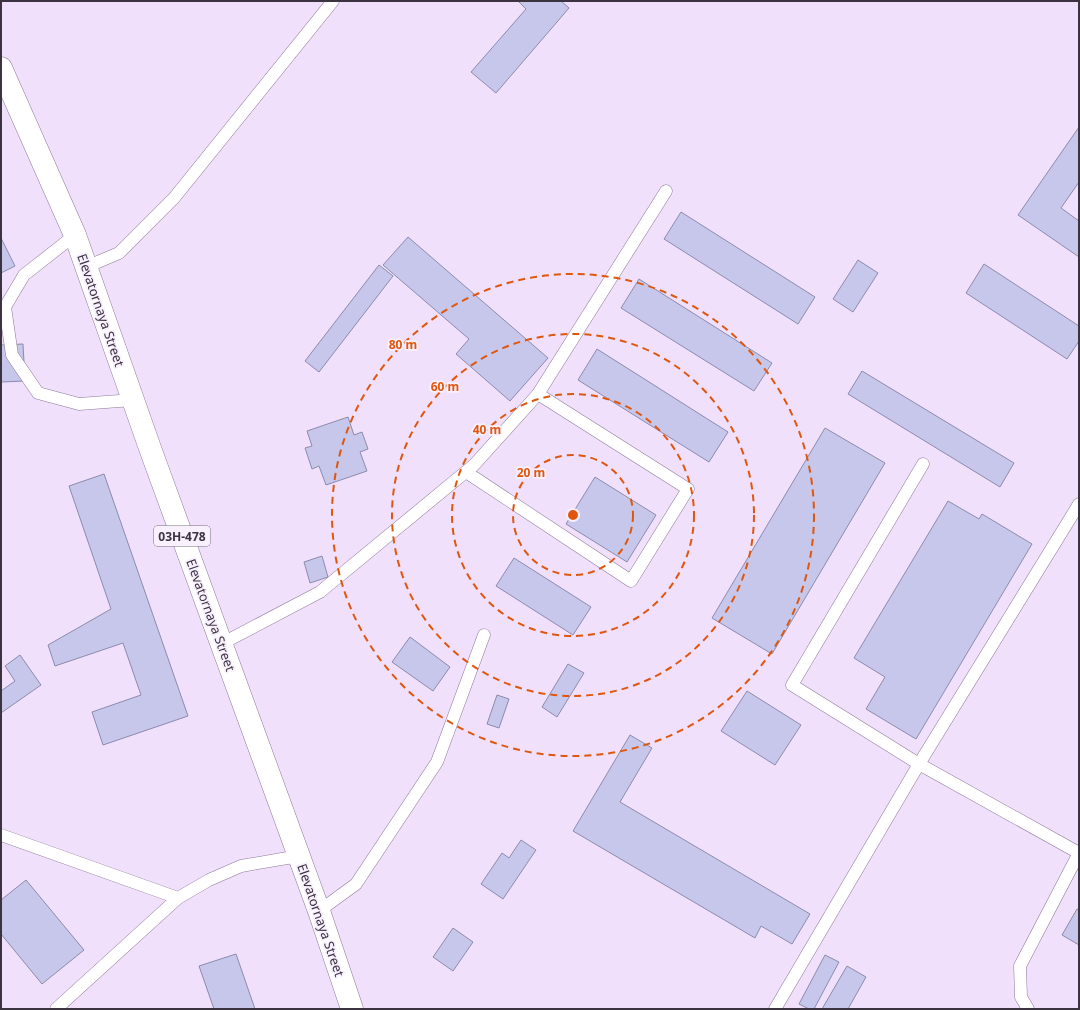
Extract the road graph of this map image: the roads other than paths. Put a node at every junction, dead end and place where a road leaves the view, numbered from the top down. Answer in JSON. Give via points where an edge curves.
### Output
{"nodes":[{"id":1,"x":334,"y":1,"type":"edge"},
{"id":2,"x":1,"y":68,"type":"edge"},
{"id":3,"x":666,"y":190,"type":"dead end"},
{"id":4,"x":75,"y":235,"type":"junction"},
{"id":5,"x":86,"y":267,"type":"junction"},
{"id":6,"x":538,"y":394,"type":"junction"},
{"id":7,"x":133,"y":400,"type":"junction"},
{"id":8,"x":923,"y":464,"type":"dead end"},
{"id":9,"x":466,"y":472,"type":"junction"},
{"id":10,"x":1079,"y":504,"type":"edge"},
{"id":11,"x":484,"y":634,"type":"dead end"},
{"id":12,"x":221,"y":644,"type":"junction"},
{"id":13,"x":919,"y":764,"type":"junction"},
{"id":14,"x":1,"y":835,"type":"edge"},
{"id":15,"x":1079,"y":853,"type":"edge"},
{"id":16,"x":299,"y":856,"type":"junction"},
{"id":17,"x":178,"y":898,"type":"junction"},
{"id":18,"x":319,"y":911,"type":"junction"},
{"id":19,"x":56,"y":1009,"type":"edge"},
{"id":20,"x":352,"y":1009,"type":"edge"},
{"id":21,"x":776,"y":1009,"type":"edge"},
{"id":22,"x":1028,"y":1009,"type":"edge"}],
"edges":[{"from":1,"to":5,"type":"lane","via":[[174,198],[119,253]]},
{"from":2,"to":4,"type":"main road","name":"Elevatornaya Street","number":"03Н-478"},
{"from":3,"to":6,"type":"lane"},
{"from":4,"to":5,"type":"main road","name":"Elevatornaya Street","number":"03Н-478"},
{"from":4,"to":7,"type":"lane","via":[[24,275],[5,307],[12,355],[38,393],[79,404]]},
{"from":5,"to":7,"type":"main road","name":"Elevatornaya Street","number":"03Н-478"},
{"from":6,"to":9,"type":"lane"},
{"from":6,"to":9,"type":"lane","via":[[688,489],[631,581]]},
{"from":7,"to":12,"type":"main road","name":"Elevatornaya Street","number":"03Н-478"},
{"from":8,"to":13,"type":"lane","via":[[792,685]]},
{"from":9,"to":12,"type":"lane","via":[[320,592]]},
{"from":10,"to":13,"type":"lane"},
{"from":11,"to":18,"type":"lane","via":[[437,762],[356,884]]},
{"from":12,"to":16,"type":"main road","name":"Elevatornaya Street","number":"03Н-478"},
{"from":13,"to":15,"type":"lane"},
{"from":13,"to":21,"type":"lane"},
{"from":14,"to":17,"type":"lane"},
{"from":15,"to":22,"type":"lane","via":[[1020,966],[1021,997]]},
{"from":16,"to":17,"type":"lane","via":[[241,866],[208,880]]},
{"from":16,"to":18,"type":"main road","name":"Elevatornaya Street","number":"03Н-478"},
{"from":17,"to":19,"type":"lane"},
{"from":18,"to":20,"type":"main road","name":"Elevatornaya Street","number":"03Н-478"}]}
